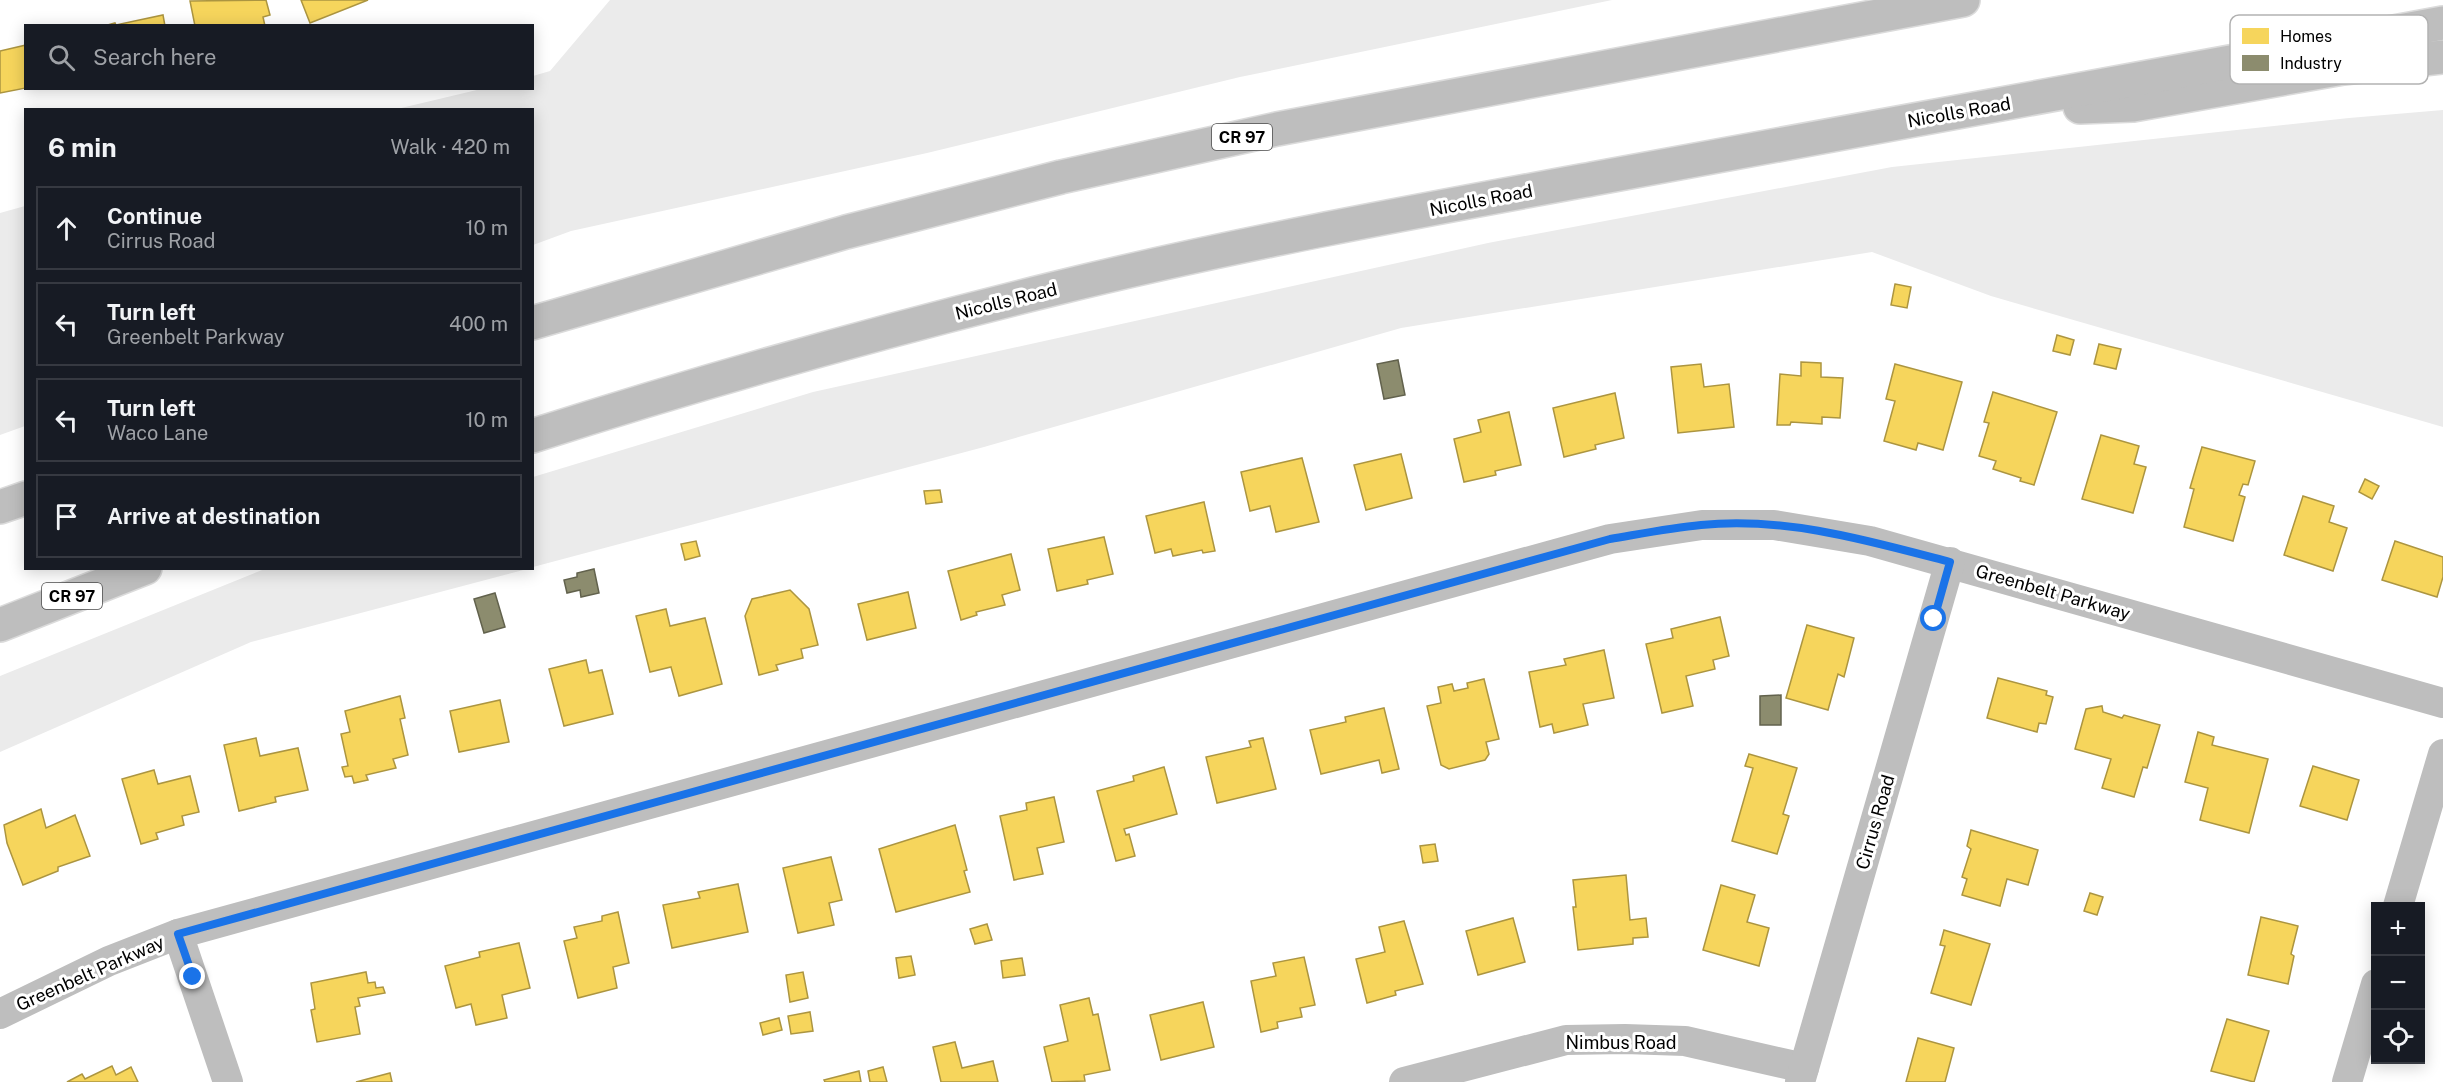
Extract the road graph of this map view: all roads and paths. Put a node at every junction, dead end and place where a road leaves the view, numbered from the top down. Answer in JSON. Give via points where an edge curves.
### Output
{"nodes":[{"id":1,"x":1963,"y":0,"type":"edge"},
{"id":2,"x":2443,"y":23,"type":"edge"},
{"id":3,"x":2428,"y":26,"type":"edge"},
{"id":4,"x":2443,"y":57,"type":"edge"},
{"id":5,"x":2428,"y":59,"type":"edge"},
{"id":6,"x":2230,"y":62,"type":"edge"},
{"id":7,"x":2252,"y":84,"type":"edge"},
{"id":8,"x":1959,"y":112,"type":"junction"},
{"id":9,"x":534,"y":322,"type":"edge"},
{"id":10,"x":534,"y":435,"type":"edge"},
{"id":11,"x":24,"y":499,"type":"edge"},
{"id":12,"x":0,"y":507,"type":"edge"},
{"id":13,"x":1950,"y":562,"type":"junction"},
{"id":14,"x":140,"y":570,"type":"edge"},
{"id":15,"x":0,"y":624,"type":"edge"},
{"id":16,"x":2443,"y":703,"type":"edge"},
{"id":17,"x":2443,"y":754,"type":"edge"},
{"id":18,"x":2399,"y":902,"type":"edge"},
{"id":19,"x":178,"y":934,"type":"junction"},
{"id":20,"x":2371,"y":1001,"type":"edge"},
{"id":21,"x":0,"y":1014,"type":"edge"},
{"id":22,"x":1802,"y":1075,"type":"edge"},
{"id":23,"x":228,"y":1082,"type":"edge"},
{"id":24,"x":1404,"y":1082,"type":"edge"},
{"id":25,"x":2347,"y":1082,"type":"edge"}],
"edges":[{"from":1,"to":9,"type":"highway","number":"CR 97","via":[[1276,129],[1061,177],[846,232]]},
{"from":2,"to":3,"type":"highway","name":"Nicolls Road"},
{"from":4,"to":5,"type":"highway"},
{"from":6,"to":8,"type":"highway","name":"Nicolls Road"},
{"from":7,"to":8,"type":"highway","via":[[2133,105]]},
{"from":8,"to":10,"type":"highway","name":"Nicolls Road","via":[[1474,201],[1058,288],[837,345]]},
{"from":11,"to":12,"type":"highway"},
{"from":13,"to":16,"type":"street","name":"Greenbelt Parkway"},
{"from":13,"to":19,"type":"street","name":"Greenbelt Parkway","via":[[1870,541],[1774,525],[1702,525],[1610,539]]},
{"from":13,"to":22,"type":"street","name":"Cirrus Road"},
{"from":14,"to":15,"type":"highway","number":"CR 97"},
{"from":17,"to":18,"type":"street"},
{"from":19,"to":21,"type":"street","name":"Greenbelt Parkway","via":[[108,962]]},
{"from":19,"to":23,"type":"street"},
{"from":20,"to":25,"type":"street"},
{"from":22,"to":24,"type":"street","name":"Nimbus Road","via":[[1685,1041],[1566,1040]]}]}
